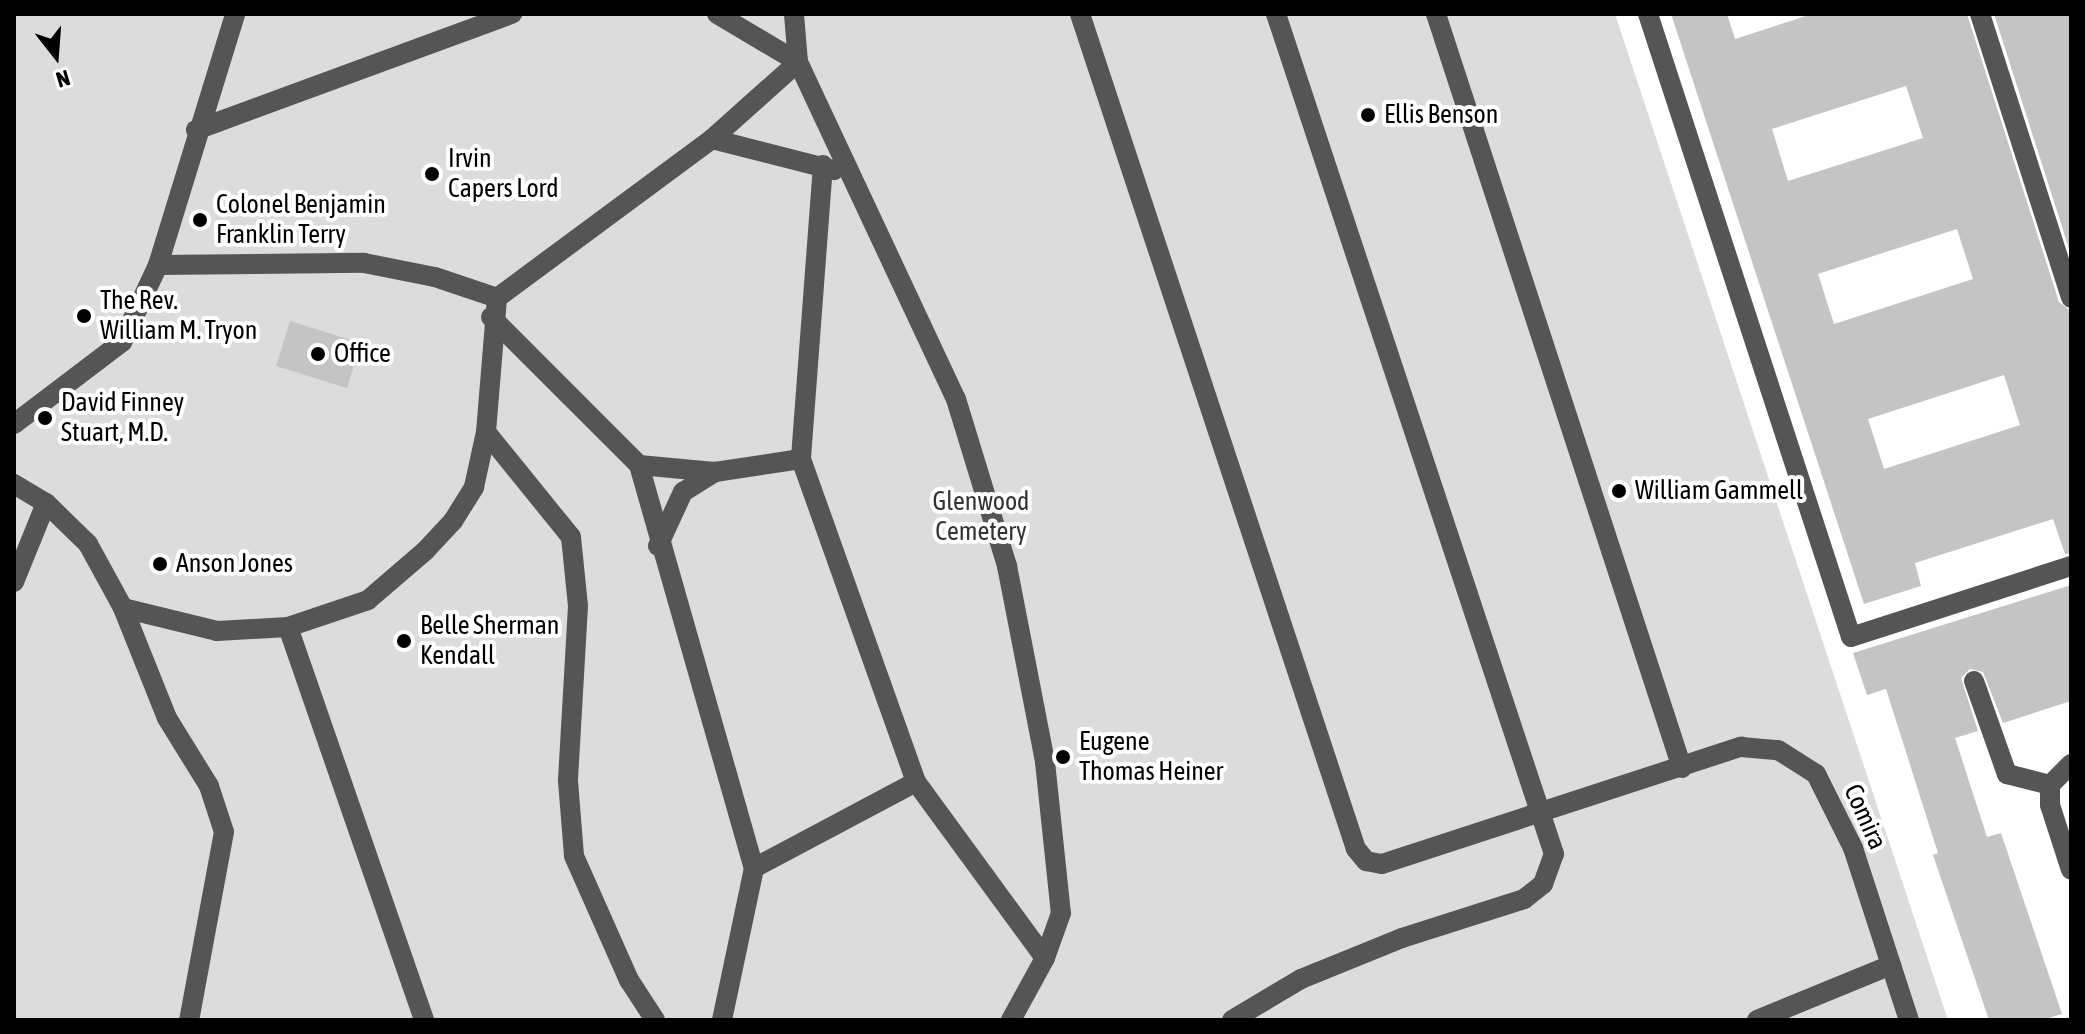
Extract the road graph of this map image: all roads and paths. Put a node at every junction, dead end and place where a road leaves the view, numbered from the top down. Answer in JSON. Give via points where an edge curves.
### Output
{"nodes":[{"id":1,"x":235,"y":14,"type":"edge"},
{"id":2,"x":512,"y":14,"type":"edge"},
{"id":3,"x":717,"y":14,"type":"edge"},
{"id":4,"x":794,"y":14,"type":"edge"},
{"id":5,"x":1080,"y":14,"type":"edge"},
{"id":6,"x":1276,"y":14,"type":"edge"},
{"id":7,"x":1436,"y":14,"type":"edge"},
{"id":8,"x":1648,"y":14,"type":"edge"},
{"id":9,"x":1980,"y":14,"type":"edge"},
{"id":10,"x":798,"y":62,"type":"junction"},
{"id":11,"x":196,"y":130,"type":"junction"},
{"id":12,"x":712,"y":139,"type":"junction"},
{"id":13,"x":823,"y":165,"type":"junction"},
{"id":14,"x":852,"y":179,"type":"junction"},
{"id":15,"x":158,"y":265,"type":"junction"},
{"id":16,"x":2071,"y":298,"type":"edge"},
{"id":17,"x":494,"y":308,"type":"junction"},
{"id":18,"x":14,"y":424,"type":"edge"},
{"id":19,"x":486,"y":432,"type":"junction"},
{"id":20,"x":801,"y":459,"type":"junction"},
{"id":21,"x":639,"y":465,"type":"junction"},
{"id":22,"x":715,"y":472,"type":"junction"},
{"id":23,"x":14,"y":484,"type":"edge"},
{"id":24,"x":46,"y":503,"type":"junction"},
{"id":25,"x":658,"y":546,"type":"junction"},
{"id":26,"x":2071,"y":566,"type":"edge"},
{"id":27,"x":14,"y":582,"type":"edge"},
{"id":28,"x":123,"y":608,"type":"junction"},
{"id":29,"x":288,"y":627,"type":"junction"},
{"id":30,"x":1974,"y":681,"type":"dead end"},
{"id":31,"x":2071,"y":764,"type":"edge"},
{"id":32,"x":1682,"y":768,"type":"junction"},
{"id":33,"x":916,"y":782,"type":"junction"},
{"id":34,"x":2050,"y":785,"type":"junction"},
{"id":35,"x":1543,"y":814,"type":"junction"},
{"id":36,"x":754,"y":868,"type":"junction"},
{"id":37,"x":2071,"y":870,"type":"edge"},
{"id":38,"x":1045,"y":958,"type":"junction"},
{"id":39,"x":1891,"y":965,"type":"junction"},
{"id":40,"x":189,"y":1020,"type":"edge"},
{"id":41,"x":424,"y":1020,"type":"edge"},
{"id":42,"x":655,"y":1020,"type":"edge"},
{"id":43,"x":722,"y":1020,"type":"edge"},
{"id":44,"x":1011,"y":1020,"type":"edge"},
{"id":45,"x":1232,"y":1020,"type":"edge"},
{"id":46,"x":1757,"y":1020,"type":"edge"},
{"id":47,"x":1909,"y":1020,"type":"edge"}],
"edges":[{"from":1,"to":11,"type":"street"},
{"from":2,"to":11,"type":"street"},
{"from":3,"to":10,"type":"street"},
{"from":4,"to":10,"type":"street"},
{"from":5,"to":35,"type":"street","name":"Comira","via":[[1356,849],[1366,861],[1382,864]]},
{"from":6,"to":35,"type":"street"},
{"from":7,"to":32,"type":"street"},
{"from":8,"to":26,"type":"street","via":[[1851,637]]},
{"from":9,"to":16,"type":"street"},
{"from":10,"to":12,"type":"street"},
{"from":10,"to":14,"type":"street"},
{"from":11,"to":15,"type":"street"},
{"from":12,"to":13,"type":"street"},
{"from":12,"to":17,"type":"street"},
{"from":13,"to":14,"type":"street"},
{"from":13,"to":20,"type":"street"},
{"from":14,"to":38,"type":"street","via":[[956,399],[1007,566],[1045,762],[1061,913]]},
{"from":15,"to":17,"type":"street","via":[[364,263],[435,277]]},
{"from":15,"to":18,"type":"street","via":[[116,349]]},
{"from":17,"to":19,"type":"street"},
{"from":17,"to":21,"type":"street"},
{"from":19,"to":29,"type":"street","via":[[474,487],[425,551],[368,600]]},
{"from":19,"to":42,"type":"street","via":[[571,537],[578,606],[568,781],[574,856],[622,966]]},
{"from":20,"to":22,"type":"street"},
{"from":20,"to":33,"type":"street"},
{"from":21,"to":22,"type":"street"},
{"from":21,"to":25,"type":"street"},
{"from":22,"to":25,"type":"street","via":[[683,492]]},
{"from":23,"to":24,"type":"street"},
{"from":24,"to":27,"type":"street"},
{"from":24,"to":28,"type":"street","via":[[88,544]]},
{"from":25,"to":36,"type":"street"},
{"from":28,"to":29,"type":"street","via":[[217,631]]},
{"from":28,"to":40,"type":"street","via":[[167,718],[209,786],[224,832]]},
{"from":29,"to":41,"type":"street"},
{"from":30,"to":34,"type":"street","via":[[2007,774]]},
{"from":31,"to":34,"type":"street"},
{"from":32,"to":35,"type":"street","name":"Comira"},
{"from":32,"to":39,"type":"street","name":"Comira","via":[[1741,747],[1778,750],[1816,774],[1853,848]]},
{"from":33,"to":36,"type":"street"},
{"from":33,"to":38,"type":"street"},
{"from":34,"to":37,"type":"street","via":[[2050,805]]},
{"from":35,"to":45,"type":"street","via":[[1554,854],[1543,884],[1524,899],[1402,938],[1301,979]]},
{"from":36,"to":43,"type":"street"},
{"from":38,"to":44,"type":"street"},
{"from":39,"to":46,"type":"street"},
{"from":39,"to":47,"type":"street","name":"Comira"}]}
